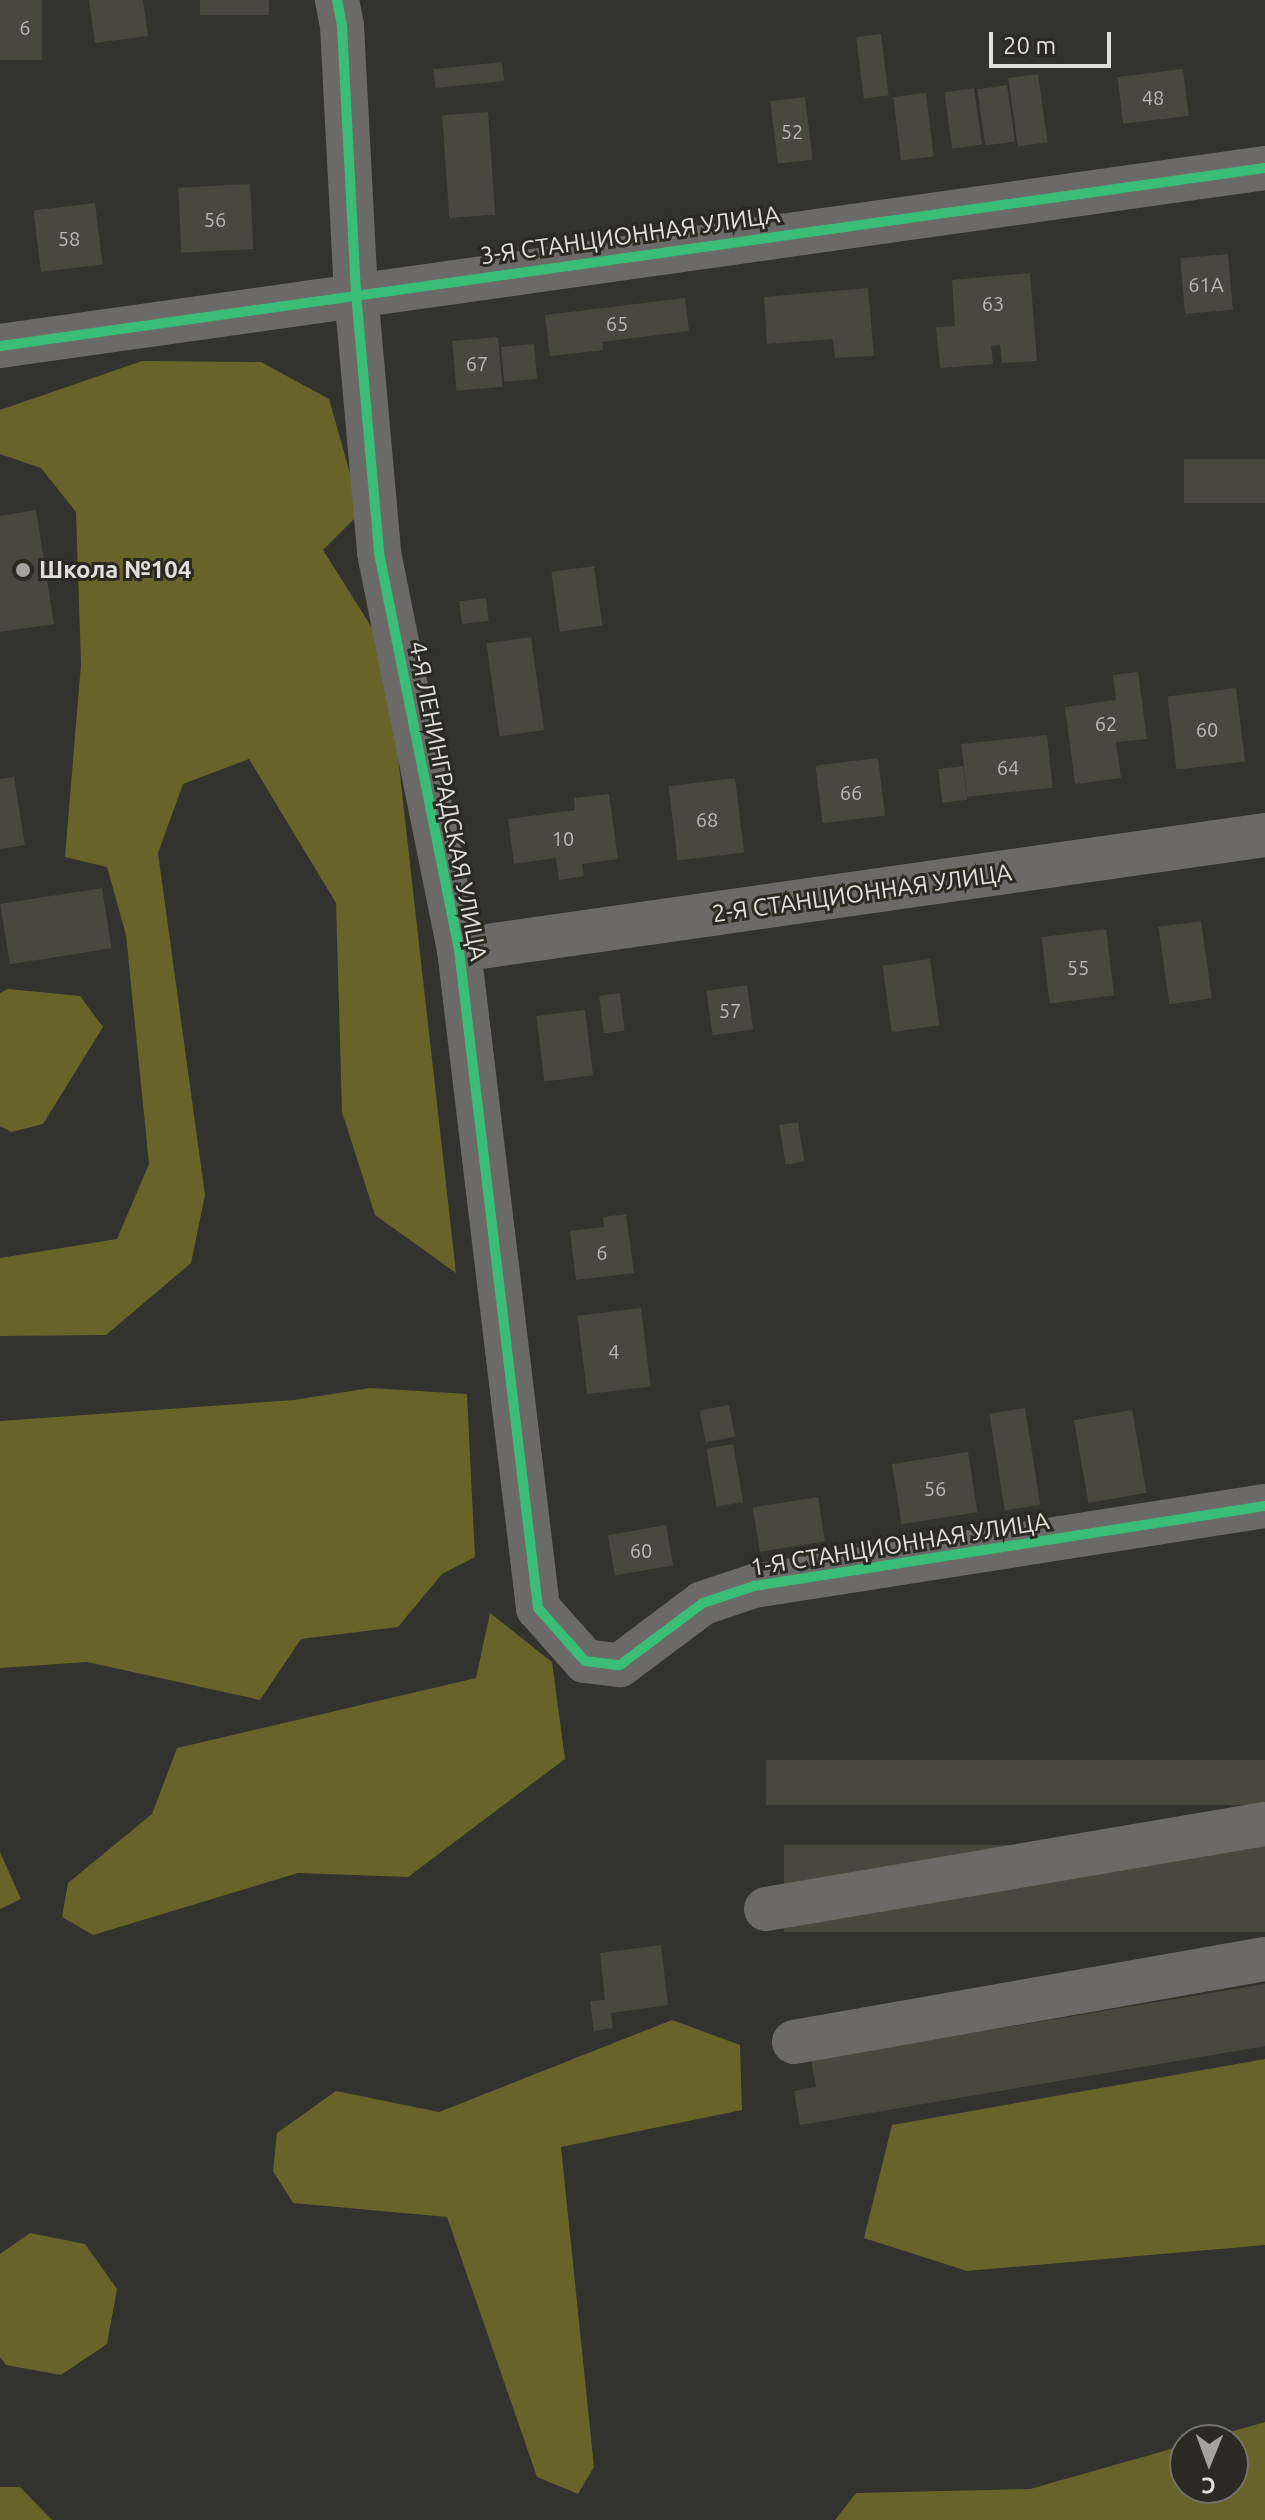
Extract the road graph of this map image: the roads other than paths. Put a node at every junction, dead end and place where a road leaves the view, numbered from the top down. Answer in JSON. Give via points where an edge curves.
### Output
{"nodes":[{"id":1,"x":337,"y":0,"type":"edge"},
{"id":2,"x":1265,"y":168,"type":"edge"},
{"id":3,"x":356,"y":293,"type":"junction"},
{"id":4,"x":0,"y":346,"type":"edge"},
{"id":5,"x":1265,"y":835,"type":"edge"},
{"id":6,"x":459,"y":950,"type":"junction"},
{"id":7,"x":1265,"y":1506,"type":"edge"},
{"id":8,"x":538,"y":1608,"type":"joint"},
{"id":9,"x":1265,"y":1824,"type":"edge"},
{"id":10,"x":766,"y":1909,"type":"dead end"},
{"id":11,"x":1265,"y":1959,"type":"edge"},
{"id":12,"x":794,"y":2042,"type":"dead end"}],
"edges":[{"from":1,"to":3,"type":"street","name":"4-Я ЛЕНИНГРАДСКАЯ УЛИЦА"},
{"from":2,"to":3,"type":"street","name":"3-Я СТАНЦИОННАЯ УЛИЦА"},
{"from":3,"to":4,"type":"street","name":"3-Я СТАНЦИОННАЯ УЛИЦА"},
{"from":3,"to":6,"type":"street","name":"4-Я ЛЕНИНГРАДСКАЯ УЛИЦА","via":[[379,553]]},
{"from":5,"to":6,"type":"street","name":"2-Я СТАНЦИОННАЯ УЛИЦА"},
{"from":6,"to":8,"type":"street","name":"4-Я ЛЕНИНГРАДСКАЯ УЛИЦА"},
{"from":7,"to":8,"type":"street","name":"1-Я СТАНЦИОННАЯ УЛИЦА","via":[[754,1586],[703,1603],[620,1665],[585,1661]]},
{"from":9,"to":10,"type":"street"},
{"from":11,"to":12,"type":"street"}]}
